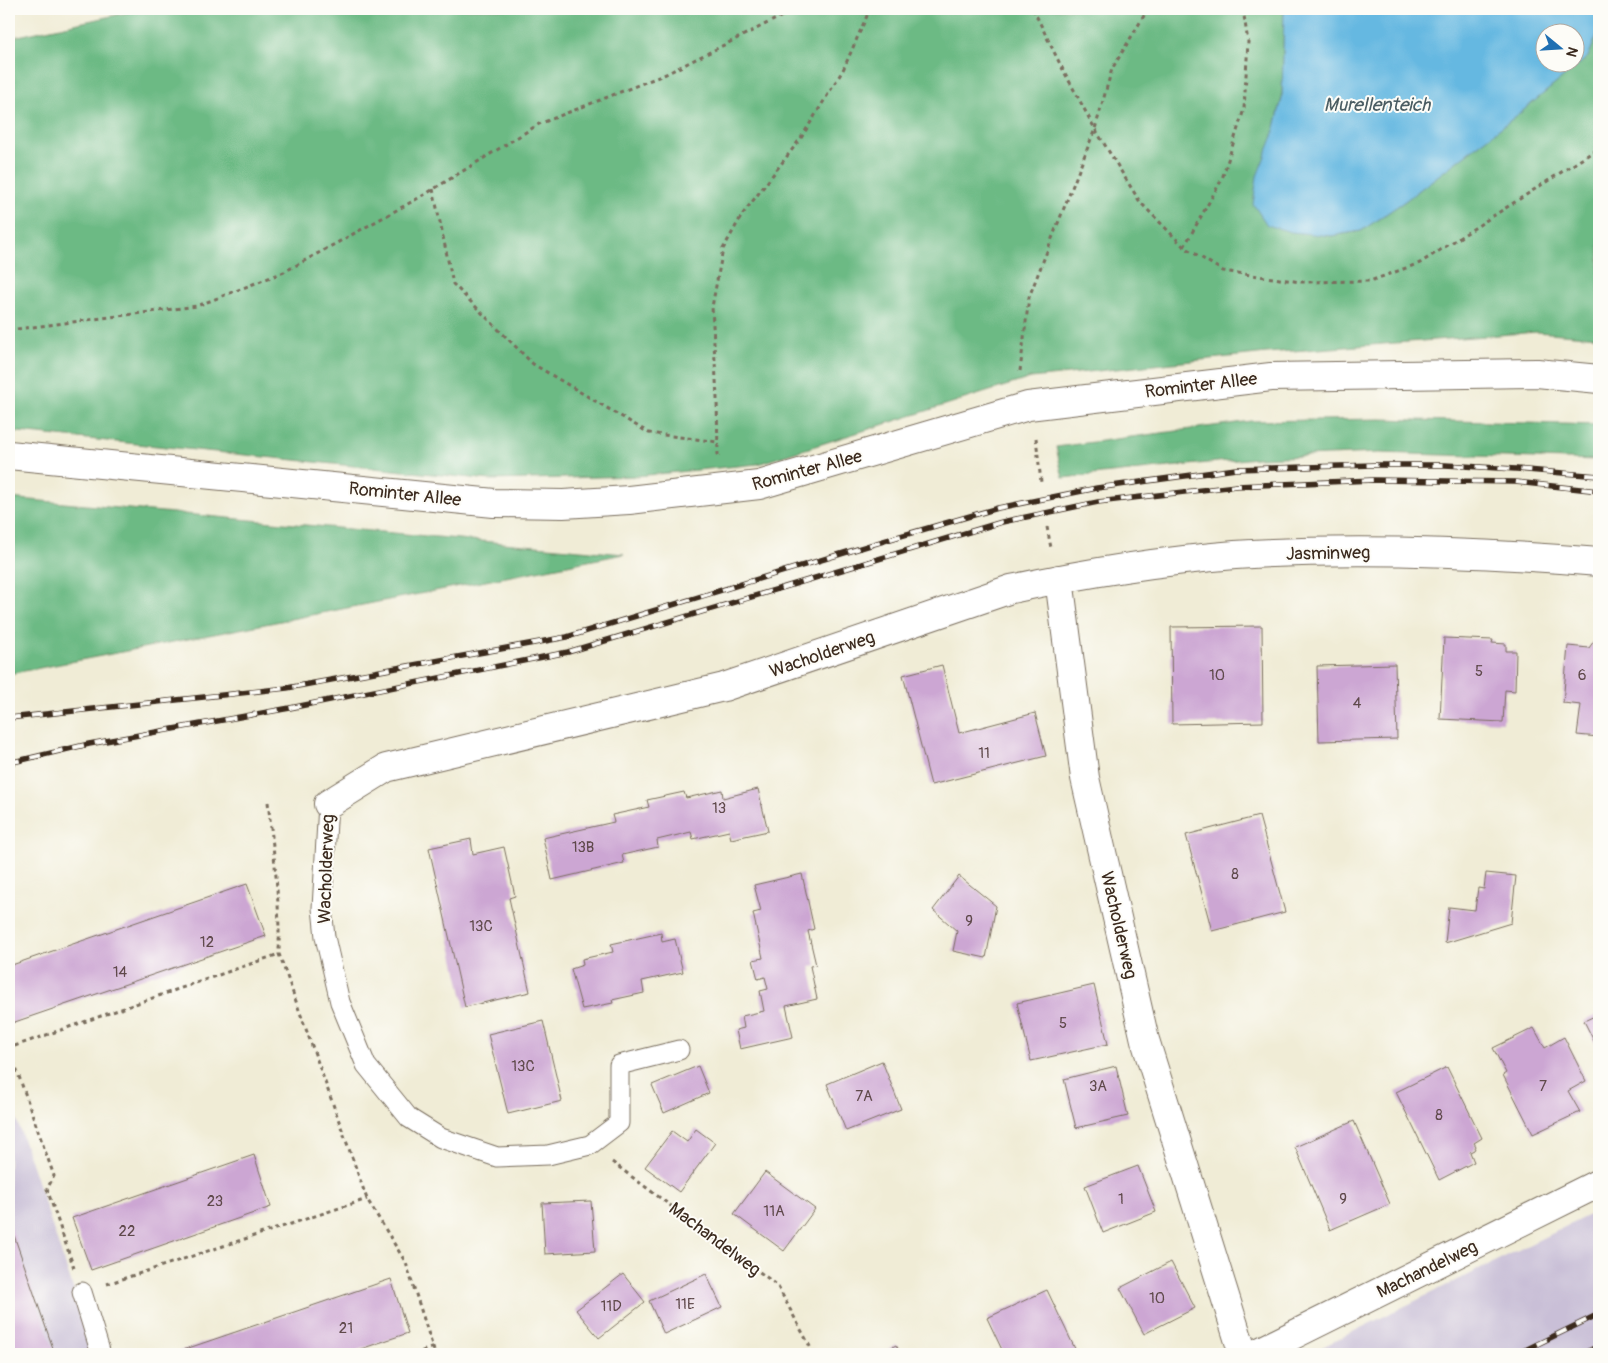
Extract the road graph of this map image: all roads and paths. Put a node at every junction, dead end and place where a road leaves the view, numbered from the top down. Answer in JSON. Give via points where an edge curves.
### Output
{"nodes":[{"id":1,"x":796,"y":9,"type":"edge"},
{"id":2,"x":870,"y":9,"type":"edge"},
{"id":3,"x":1033,"y":9,"type":"edge"},
{"id":4,"x":1148,"y":9,"type":"edge"},
{"id":5,"x":1243,"y":9,"type":"edge"},
{"id":6,"x":1095,"y":129,"type":"junction"},
{"id":7,"x":1599,"y":148,"type":"edge"},
{"id":8,"x":434,"y":190,"type":"junction"},
{"id":9,"x":1184,"y":247,"type":"junction"},
{"id":10,"x":9,"y":330,"type":"edge"},
{"id":11,"x":1020,"y":371,"type":"dead end"},
{"id":12,"x":1599,"y":379,"type":"edge"},
{"id":13,"x":1036,"y":438,"type":"dead end"},
{"id":14,"x":718,"y":442,"type":"junction"},
{"id":15,"x":9,"y":455,"type":"edge"},
{"id":16,"x":718,"y":456,"type":"dead end"},
{"id":17,"x":1041,"y":482,"type":"dead end"},
{"id":18,"x":1599,"y":562,"type":"edge"},
{"id":19,"x":1059,"y":579,"type":"junction"},
{"id":20,"x":268,"y":802,"type":"dead end"},
{"id":21,"x":328,"y":804,"type":"joint"},
{"id":22,"x":279,"y":954,"type":"junction"},
{"id":23,"x":679,"y":1050,"type":"dead end"},
{"id":24,"x":590,"y":1145,"type":"junction"},
{"id":25,"x":1599,"y":1183,"type":"edge"},
{"id":26,"x":367,"y":1199,"type":"junction"},
{"id":27,"x":82,"y":1292,"type":"junction"},
{"id":28,"x":434,"y":1347,"type":"junction"},
{"id":29,"x":101,"y":1354,"type":"edge"},
{"id":30,"x":414,"y":1354,"type":"edge"},
{"id":31,"x":435,"y":1354,"type":"edge"},
{"id":32,"x":814,"y":1354,"type":"edge"},
{"id":33,"x":1243,"y":1354,"type":"edge"},
{"id":34,"x":1255,"y":1354,"type":"edge"}],
"edges":[{"from":1,"to":8,"type":"path","via":[[666,74],[539,124]]},
{"from":2,"to":14,"type":"path","via":[[838,79],[801,138],[742,215],[723,249],[712,307]]},
{"from":3,"to":6,"type":"path"},
{"from":4,"to":6,"type":"path","via":[[1112,69]]},
{"from":5,"to":9,"type":"path","via":[[1248,42],[1244,108],[1222,180]]},
{"from":6,"to":9,"type":"path","via":[[1140,202]]},
{"from":6,"to":11,"type":"path","via":[[1029,297]]},
{"from":7,"to":9,"type":"path","via":[[1420,262],[1370,281],[1301,282],[1223,271]]},
{"from":8,"to":10,"type":"path","via":[[284,272],[197,306]]},
{"from":8,"to":14,"type":"path","via":[[453,284],[533,364],[649,433]]},
{"from":12,"to":15,"type":"street","name":"Rominter Allee","via":[[1537,373],[1271,377],[1058,402],[1028,406],[759,485],[563,504],[494,503]]},
{"from":13,"to":17,"type":"path"},
{"from":14,"to":16,"type":"path"},
{"from":18,"to":19,"type":"street","name":"Jasminweg","via":[[1451,552],[1235,555]]},
{"from":19,"to":21,"type":"street","name":"Wacholderweg","via":[[1010,589],[724,687],[386,768]]},
{"from":19,"to":33,"type":"street","name":"Wacholderweg","via":[[1085,778],[1145,1040]]},
{"from":20,"to":22,"type":"path","via":[[280,916]]},
{"from":21,"to":24,"type":"lane","name":"Wacholderweg","via":[[322,908],[325,937],[340,1002],[366,1065],[409,1118],[441,1138],[462,1146],[497,1157],[548,1155]]},
{"from":22,"to":26,"type":"path"},
{"from":22,"to":27,"type":"path","via":[[9,1048],[54,1176],[47,1189]]},
{"from":23,"to":24,"type":"lane","via":[[619,1065],[620,1123]]},
{"from":24,"to":32,"type":"path","name":"Machandelweg","via":[[778,1285]]},
{"from":25,"to":34,"type":"street","name":"Machandelweg"},
{"from":26,"to":27,"type":"path"},
{"from":26,"to":28,"type":"path","via":[[406,1264]]},
{"from":27,"to":29,"type":"lane"},
{"from":28,"to":30,"type":"path"},
{"from":28,"to":31,"type":"path"}]}
